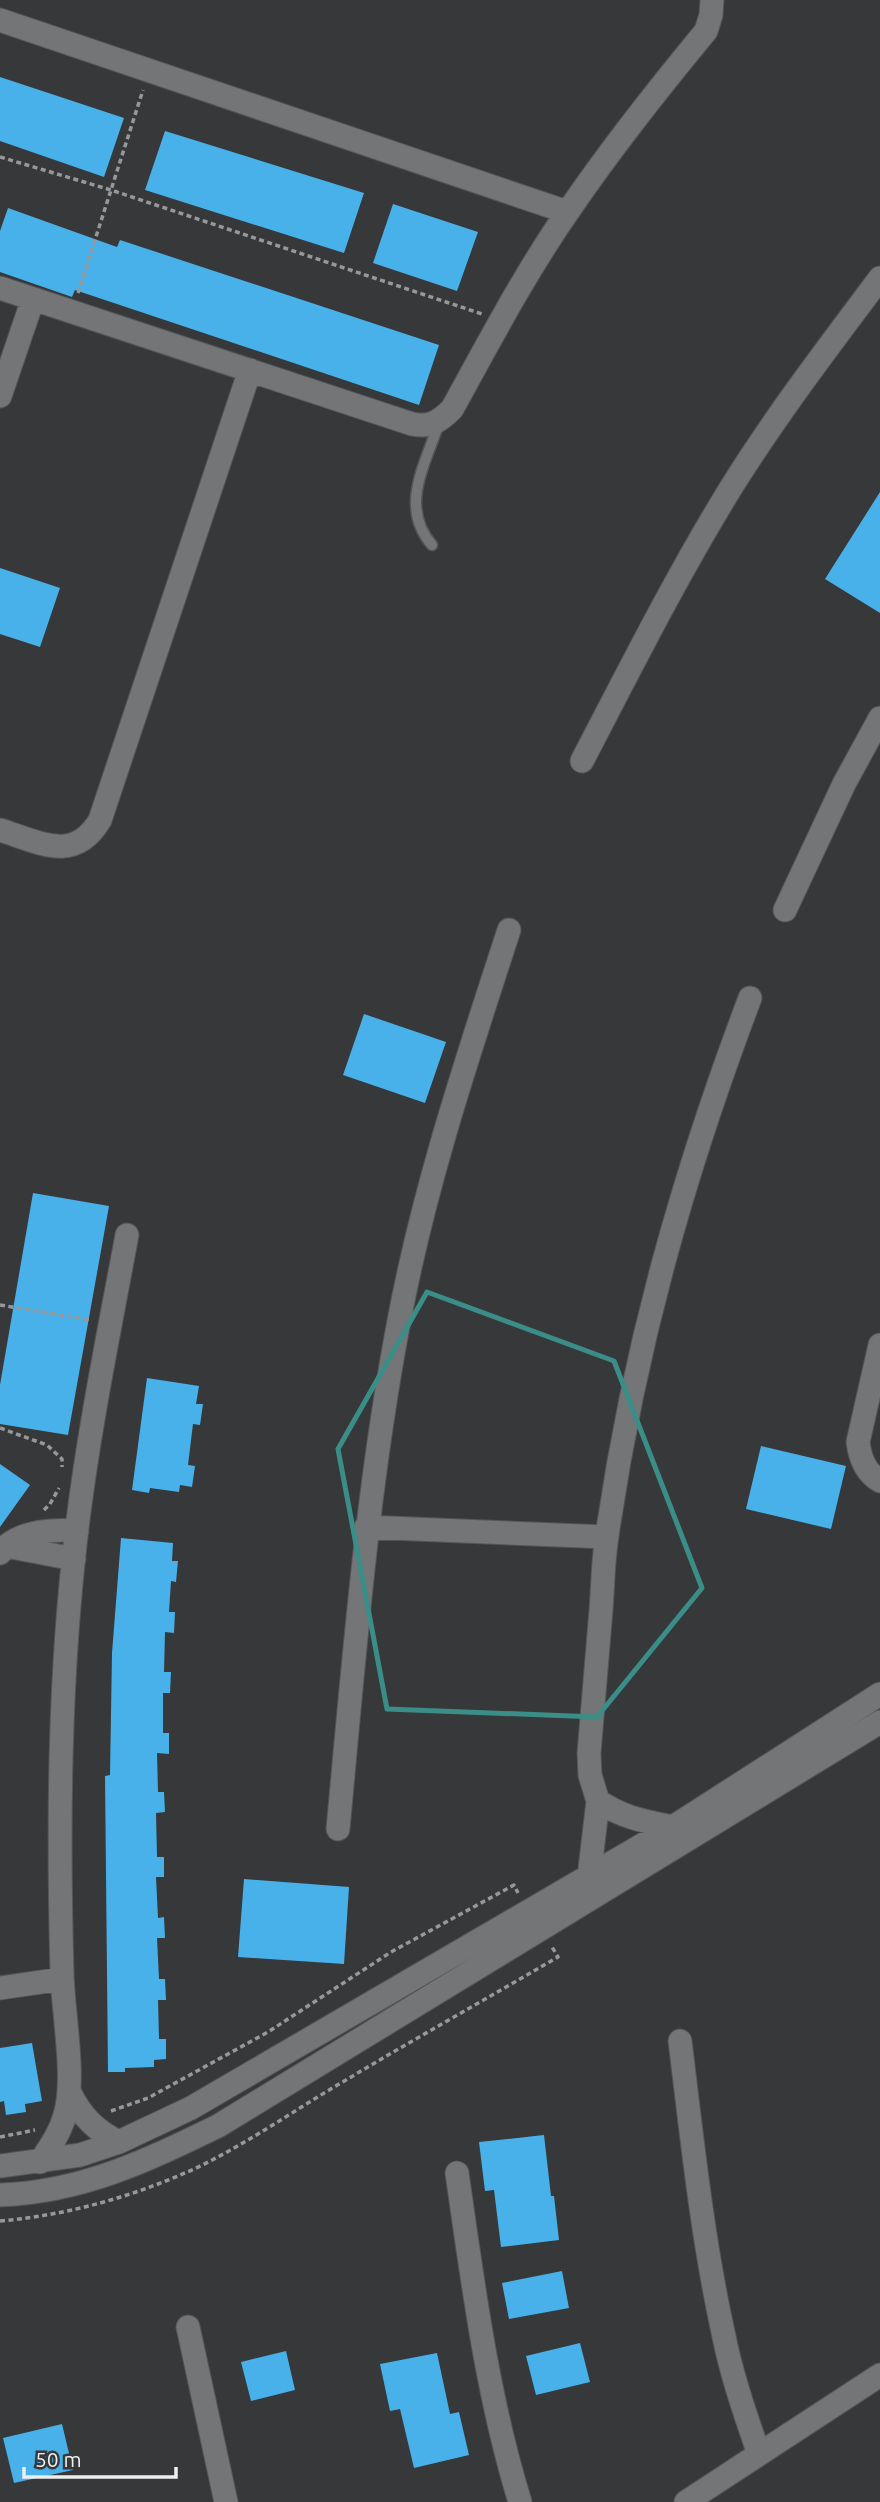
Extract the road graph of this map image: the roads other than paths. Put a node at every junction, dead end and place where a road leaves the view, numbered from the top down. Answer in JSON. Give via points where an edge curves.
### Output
{"nodes":[{"id":1,"x":712,"y":0,"type":"edge"},
{"id":2,"x":0,"y":20,"type":"edge"},
{"id":3,"x":567,"y":212,"type":"junction"},
{"id":4,"x":880,"y":278,"type":"edge"},
{"id":5,"x":0,"y":288,"type":"edge"},
{"id":6,"x":33,"y":299,"type":"junction"},
{"id":7,"x":250,"y":370,"type":"junction"},
{"id":8,"x":0,"y":396,"type":"edge"},
{"id":9,"x":440,"y":421,"type":"junction"},
{"id":10,"x":432,"y":545,"type":"dead end"},
{"id":11,"x":880,"y":718,"type":"edge"},
{"id":12,"x":582,"y":761,"type":"dead end"},
{"id":13,"x":0,"y":830,"type":"edge"},
{"id":14,"x":785,"y":910,"type":"dead end"},
{"id":15,"x":509,"y":930,"type":"dead end"},
{"id":16,"x":750,"y":998,"type":"dead end"},
{"id":17,"x":127,"y":1235,"type":"dead end"},
{"id":18,"x":880,"y":1345,"type":"edge"},
{"id":19,"x":880,"y":1481,"type":"edge"},
{"id":20,"x":366,"y":1527,"type":"junction"},
{"id":21,"x":77,"y":1531,"type":"junction"},
{"id":22,"x":607,"y":1538,"type":"junction"},
{"id":23,"x":3,"y":1549,"type":"edge"},
{"id":24,"x":74,"y":1559,"type":"junction"},
{"id":25,"x":880,"y":1694,"type":"edge"},
{"id":26,"x":880,"y":1721,"type":"edge"},
{"id":27,"x":598,"y":1801,"type":"junction"},
{"id":28,"x":673,"y":1827,"type":"junction"},
{"id":29,"x":338,"y":1829,"type":"dead end"},
{"id":30,"x":589,"y":1877,"type":"junction"},
{"id":31,"x":62,"y":1979,"type":"junction"},
{"id":32,"x":0,"y":1988,"type":"edge"},
{"id":33,"x":680,"y":2041,"type":"dead end"},
{"id":34,"x":72,"y":2107,"type":"junction"},
{"id":35,"x":118,"y":2143,"type":"junction"},
{"id":36,"x":40,"y":2162,"type":"junction"},
{"id":37,"x":0,"y":2166,"type":"edge"},
{"id":38,"x":457,"y":2173,"type":"dead end"},
{"id":39,"x":0,"y":2195,"type":"edge"},
{"id":40,"x":188,"y":2327,"type":"dead end"},
{"id":41,"x":880,"y":2375,"type":"edge"},
{"id":42,"x":759,"y":2454,"type":"junction"},
{"id":43,"x":226,"y":2502,"type":"edge"},
{"id":44,"x":520,"y":2502,"type":"edge"},
{"id":45,"x":686,"y":2502,"type":"edge"}],
"edges":[{"from":1,"to":3,"type":"street","via":[[706,31],[634,119]]},
{"from":2,"to":3,"type":"street"},
{"from":3,"to":9,"type":"street","via":[[452,409]]},
{"from":4,"to":12,"type":"street","via":[[732,486]]},
{"from":5,"to":6,"type":"street"},
{"from":6,"to":7,"type":"street"},
{"from":6,"to":8,"type":"street"},
{"from":7,"to":9,"type":"street","via":[[412,424]]},
{"from":7,"to":13,"type":"street","via":[[100,820],[87,837],[68,846],[54,847]]},
{"from":9,"to":10,"type":"lane","via":[[415,507],[417,521]]},
{"from":11,"to":14,"type":"street"},
{"from":15,"to":20,"type":"street","via":[[447,1120],[421,1219],[399,1318]]},
{"from":16,"to":22,"type":"street","via":[[682,1191],[655,1289],[632,1389]]},
{"from":17,"to":21,"type":"street","via":[[88,1443]]},
{"from":18,"to":19,"type":"street","via":[[858,1442],[866,1469]]},
{"from":20,"to":22,"type":"street"},
{"from":20,"to":29,"type":"street"},
{"from":21,"to":23,"type":"street","via":[[44,1531]]},
{"from":21,"to":24,"type":"street"},
{"from":22,"to":27,"type":"street","via":[[589,1753]]},
{"from":23,"to":24,"type":"street"},
{"from":24,"to":31,"type":"street","via":[[62,1705]]},
{"from":25,"to":28,"type":"street"},
{"from":26,"to":39,"type":"street","via":[[219,2126],[97,2178],[52,2191]]},
{"from":27,"to":28,"type":"street","via":[[632,1819]]},
{"from":27,"to":30,"type":"street"},
{"from":28,"to":30,"type":"street"},
{"from":30,"to":35,"type":"street","via":[[191,2108]]},
{"from":31,"to":32,"type":"street"},
{"from":31,"to":34,"type":"street"},
{"from":33,"to":42,"type":"street","via":[[700,2208],[723,2333]]},
{"from":34,"to":35,"type":"street"},
{"from":34,"to":36,"type":"street"},
{"from":35,"to":36,"type":"street"},
{"from":36,"to":37,"type":"street"},
{"from":38,"to":44,"type":"street","via":[[492,2400]]},
{"from":40,"to":43,"type":"street"},
{"from":41,"to":42,"type":"street"},
{"from":42,"to":45,"type":"street"}]}
